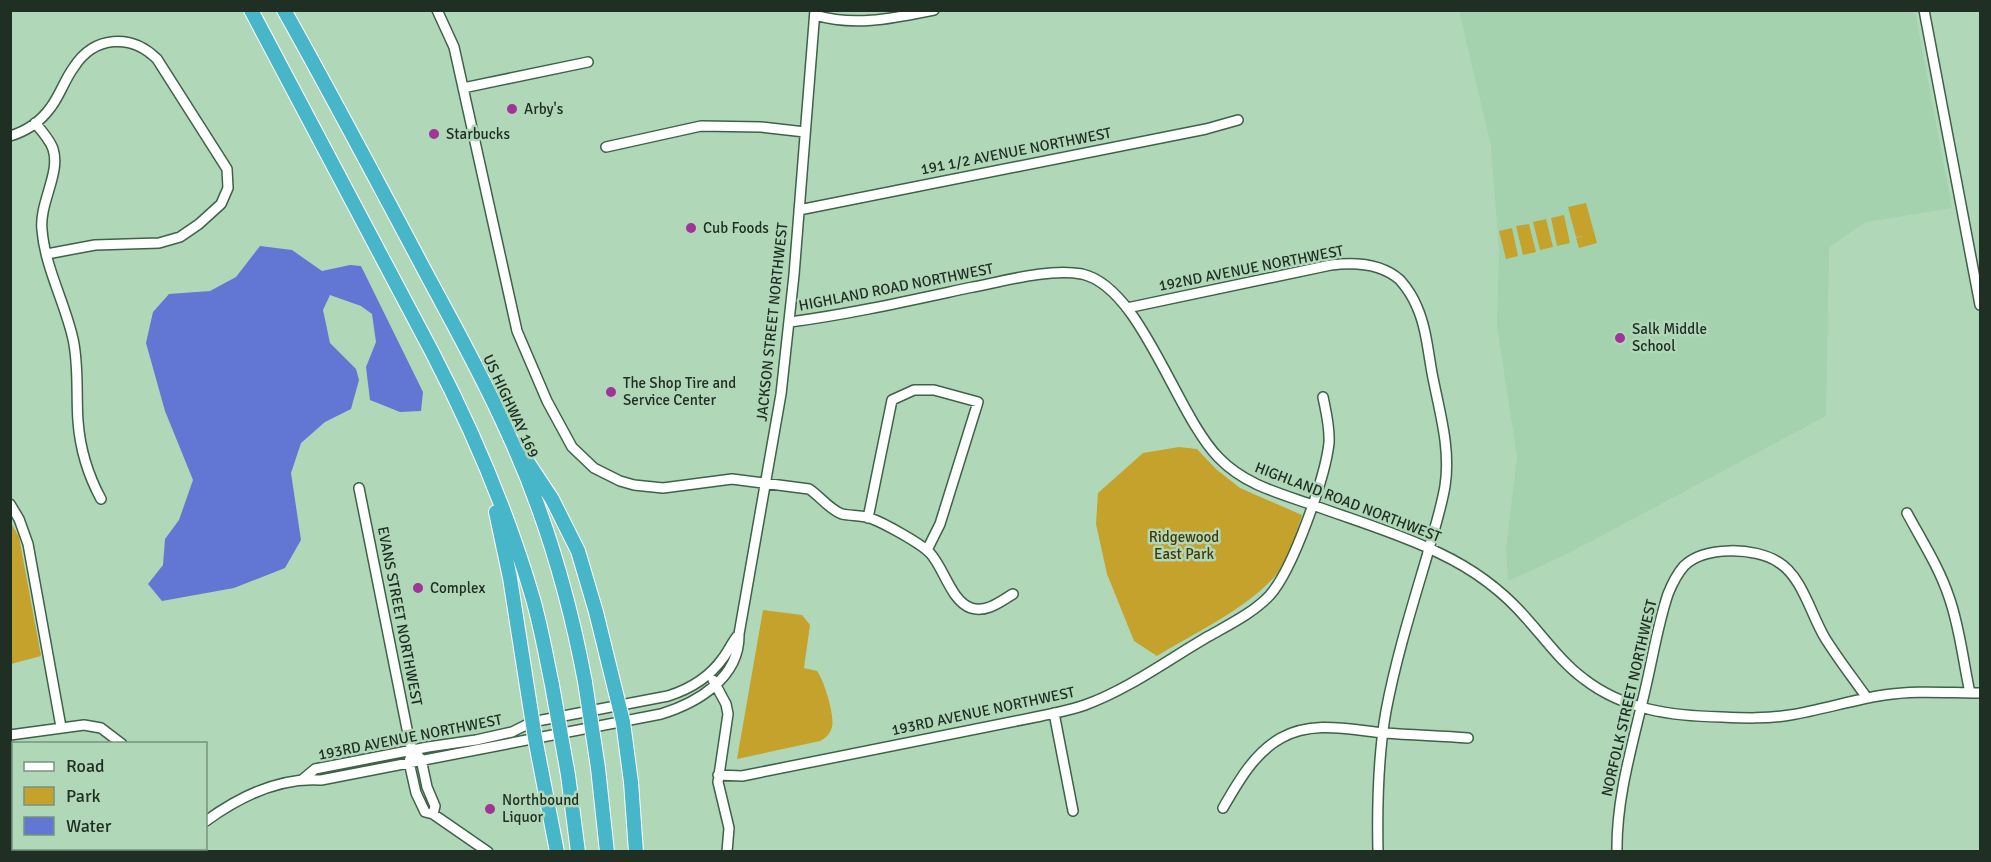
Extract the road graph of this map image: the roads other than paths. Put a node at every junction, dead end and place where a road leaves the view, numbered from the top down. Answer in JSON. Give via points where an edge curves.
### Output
{"nodes":[{"id":1,"x":251,"y":10,"type":"edge"},
{"id":2,"x":284,"y":10,"type":"edge"},
{"id":3,"x":437,"y":10,"type":"edge"},
{"id":4,"x":934,"y":10,"type":"edge"},
{"id":5,"x":1924,"y":10,"type":"edge"},
{"id":6,"x":815,"y":13,"type":"edge"},
{"id":7,"x":588,"y":62,"type":"dead end"},
{"id":8,"x":463,"y":88,"type":"junction"},
{"id":9,"x":1238,"y":120,"type":"dead end"},
{"id":10,"x":35,"y":123,"type":"junction"},
{"id":11,"x":805,"y":132,"type":"junction"},
{"id":12,"x":10,"y":136,"type":"edge"},
{"id":13,"x":606,"y":147,"type":"dead end"},
{"id":14,"x":799,"y":210,"type":"junction"},
{"id":15,"x":47,"y":255,"type":"junction"},
{"id":16,"x":1980,"y":304,"type":"edge"},
{"id":17,"x":1127,"y":308,"type":"junction"},
{"id":18,"x":790,"y":322,"type":"junction"},
{"id":19,"x":1323,"y":397,"type":"dead end"},
{"id":20,"x":508,"y":433,"type":"junction"},
{"id":21,"x":476,"y":443,"type":"junction"},
{"id":22,"x":766,"y":484,"type":"junction"},
{"id":23,"x":359,"y":488,"type":"dead end"},
{"id":24,"x":101,"y":500,"type":"dead end"},
{"id":25,"x":10,"y":504,"type":"edge"},
{"id":26,"x":1312,"y":505,"type":"junction"},
{"id":27,"x":1907,"y":513,"type":"dead end"},
{"id":28,"x":868,"y":518,"type":"junction"},
{"id":29,"x":1429,"y":548,"type":"junction"},
{"id":30,"x":927,"y":550,"type":"junction"},
{"id":31,"x":1013,"y":594,"type":"dead end"},
{"id":32,"x":739,"y":634,"type":"junction"},
{"id":33,"x":710,"y":674,"type":"junction"},
{"id":34,"x":716,"y":685,"type":"junction"},
{"id":35,"x":1975,"y":693,"type":"edge"},
{"id":36,"x":1867,"y":698,"type":"junction"},
{"id":37,"x":620,"y":705,"type":"junction"},
{"id":38,"x":1641,"y":708,"type":"junction"},
{"id":39,"x":593,"y":710,"type":"joint"},
{"id":40,"x":1054,"y":713,"type":"junction"},
{"id":41,"x":532,"y":722,"type":"junction"},
{"id":42,"x":623,"y":722,"type":"junction"},
{"id":43,"x":61,"y":727,"type":"junction"},
{"id":44,"x":596,"y":727,"type":"joint"},
{"id":45,"x":1383,"y":733,"type":"junction"},
{"id":46,"x":10,"y":735,"type":"edge"},
{"id":47,"x":534,"y":738,"type":"junction"},
{"id":48,"x":1468,"y":738,"type":"dead end"},
{"id":49,"x":120,"y":742,"type":"edge"},
{"id":50,"x":413,"y":750,"type":"junction"},
{"id":51,"x":421,"y":759,"type":"junction"},
{"id":52,"x":409,"y":762,"type":"junction"},
{"id":53,"x":718,"y":774,"type":"junction"},
{"id":54,"x":303,"y":779,"type":"junction"},
{"id":55,"x":1223,"y":808,"type":"dead end"},
{"id":56,"x":1073,"y":811,"type":"dead end"},
{"id":57,"x":433,"y":814,"type":"junction"},
{"id":58,"x":207,"y":820,"type":"edge"},
{"id":59,"x":488,"y":852,"type":"edge"},
{"id":60,"x":557,"y":852,"type":"edge"},
{"id":61,"x":578,"y":852,"type":"edge"},
{"id":62,"x":607,"y":852,"type":"edge"},
{"id":63,"x":636,"y":852,"type":"edge"},
{"id":64,"x":727,"y":852,"type":"edge"},
{"id":65,"x":1378,"y":852,"type":"edge"},
{"id":66,"x":1617,"y":852,"type":"edge"}],
"edges":[{"from":1,"to":21,"type":"highway","via":[[437,361]]},
{"from":2,"to":20,"type":"highway","name":"US HIGHWAY 169"},
{"from":3,"to":8,"type":"street","via":[[454,47]]},
{"from":4,"to":6,"type":"street","via":[[861,21],[829,19]]},
{"from":5,"to":16,"type":"street"},
{"from":6,"to":11,"type":"street","name":"JACKSON STREET NORTHWEST"},
{"from":7,"to":8,"type":"street"},
{"from":8,"to":22,"type":"street","via":[[517,331],[572,447],[594,468],[634,486],[663,488],[720,479]]},
{"from":9,"to":14,"type":"street","name":"191 1/2 AVENUE NORTHWEST"},
{"from":10,"to":12,"type":"street"},
{"from":10,"to":15,"type":"street","via":[[55,156],[42,219]]},
{"from":10,"to":15,"type":"street","via":[[52,106],[80,58],[110,42],[135,44],[150,52],[170,78],[222,159],[229,178],[221,204],[180,237],[159,243],[95,246]]},
{"from":11,"to":13,"type":"street","via":[[701,126]]},
{"from":11,"to":14,"type":"street","name":"JACKSON STREET NORTHWEST"},
{"from":14,"to":18,"type":"street","name":"JACKSON STREET NORTHWEST"},
{"from":15,"to":24,"type":"street","via":[[73,342],[81,447]]},
{"from":17,"to":18,"type":"street","name":"HIGHLAND ROAD NORTHWEST","via":[[1115,293],[1095,279],[1059,273]]},
{"from":17,"to":26,"type":"street","name":"HIGHLAND ROAD NORTHWEST","via":[[1215,455],[1253,483]]},
{"from":17,"to":29,"type":"street","name":"192ND AVENUE NORTHWEST","via":[[1331,265],[1354,263],[1380,268],[1398,279],[1418,307],[1425,331],[1445,445],[1447,473],[1443,500]]},
{"from":18,"to":22,"type":"street","name":"JACKSON STREET NORTHWEST"},
{"from":19,"to":26,"type":"street","name":"193RD AVENUE NORTHWEST","via":[[1329,442]]},
{"from":20,"to":37,"type":"highway","via":[[552,499],[578,551]]},
{"from":20,"to":62,"type":"highway","name":"US HIGHWAY 169","bridge":true,"via":[[543,519],[574,625],[598,768]]},
{"from":21,"to":41,"type":"highway","via":[[497,514],[510,578]]},
{"from":21,"to":61,"type":"highway","bridge":true,"via":[[533,601],[552,685]]},
{"from":22,"to":28,"type":"street","via":[[809,489],[843,514]]},
{"from":22,"to":32,"type":"street","name":"JACKSON STREET NORTHWEST"},
{"from":23,"to":50,"type":"street","name":"EVANS STREET NORTHWEST"},
{"from":25,"to":43,"type":"street","via":[[28,544]]},
{"from":26,"to":29,"type":"street","name":"HIGHLAND ROAD NORTHWEST"},
{"from":26,"to":40,"type":"street","name":"193RD AVENUE NORTHWEST","via":[[1286,572],[1261,603],[1110,693]]},
{"from":27,"to":35,"type":"street","via":[[1932,556],[1948,595]]},
{"from":28,"to":30,"type":"street"},
{"from":28,"to":30,"type":"street","via":[[892,400],[914,390],[934,390],[978,402]]},
{"from":29,"to":38,"type":"street","name":"HIGHLAND ROAD NORTHWEST","via":[[1461,564],[1502,594],[1583,679]]},
{"from":29,"to":45,"type":"street","via":[[1393,678]]},
{"from":30,"to":31,"type":"street","via":[[957,598],[970,608],[987,608]]},
{"from":32,"to":33,"type":"street","name":"JACKSON STREET NORTHWEST"},
{"from":32,"to":34,"type":"street","name":"JACKSON STREET NORTHWEST","via":[[735,658]]},
{"from":33,"to":34,"type":"street"},
{"from":33,"to":37,"type":"street","name":"JACKSON STREET NORTHWEST","via":[[678,693]]},
{"from":34,"to":42,"type":"street","name":"JACKSON STREET NORTHWEST","via":[[684,706]]},
{"from":34,"to":53,"type":"street","via":[[728,714]]},
{"from":35,"to":36,"type":"street","name":"HIGHLAND ROAD NORTHWEST","via":[[1916,692]]},
{"from":36,"to":38,"type":"street","name":"HIGHLAND ROAD NORTHWEST","via":[[1759,718],[1689,716]]},
{"from":36,"to":38,"type":"street","name":"NORFOLK STREET NORTHWEST","via":[[1827,640],[1786,567],[1759,554],[1723,551],[1701,555],[1685,565],[1673,582]]},
{"from":37,"to":39,"type":"street","name":"JACKSON STREET NORTHWEST"},
{"from":37,"to":42,"type":"highway"},
{"from":38,"to":66,"type":"street","name":"NORFOLK STREET NORTHWEST","via":[[1620,809]]},
{"from":39,"to":41,"type":"street","name":"193RD AVENUE NORTHWEST"},
{"from":40,"to":53,"type":"street","name":"193RD AVENUE NORTHWEST","via":[[742,776]]},
{"from":40,"to":56,"type":"street"},
{"from":41,"to":47,"type":"highway"},
{"from":41,"to":50,"type":"street","name":"193RD AVENUE NORTHWEST","via":[[512,732]]},
{"from":42,"to":44,"type":"street","name":"JACKSON STREET NORTHWEST"},
{"from":42,"to":63,"type":"highway"},
{"from":43,"to":46,"type":"street"},
{"from":43,"to":49,"type":"street","via":[[93,726]]},
{"from":44,"to":47,"type":"street","name":"193RD AVENUE NORTHWEST"},
{"from":45,"to":48,"type":"street"},
{"from":45,"to":55,"type":"street","via":[[1329,727],[1291,733],[1258,757]]},
{"from":45,"to":65,"type":"street"},
{"from":47,"to":51,"type":"street","name":"193RD AVENUE NORTHWEST"},
{"from":47,"to":60,"type":"highway"},
{"from":50,"to":51,"type":"street","name":"EVANS STREET NORTHWEST"},
{"from":50,"to":52,"type":"street"},
{"from":50,"to":54,"type":"street","name":"193RD AVENUE NORTHWEST","via":[[315,769]]},
{"from":51,"to":52,"type":"street","name":"193RD AVENUE NORTHWEST"},
{"from":51,"to":57,"type":"street","name":"EVANS STREET NORTHWEST","via":[[435,806]]},
{"from":52,"to":54,"type":"street","name":"193RD AVENUE NORTHWEST","via":[[321,780]]},
{"from":52,"to":57,"type":"street","via":[[425,813]]},
{"from":53,"to":64,"type":"street","via":[[729,828]]},
{"from":54,"to":58,"type":"street","name":"193RD AVENUE NORTHWEST","via":[[244,797]]},
{"from":57,"to":59,"type":"street"}]}
